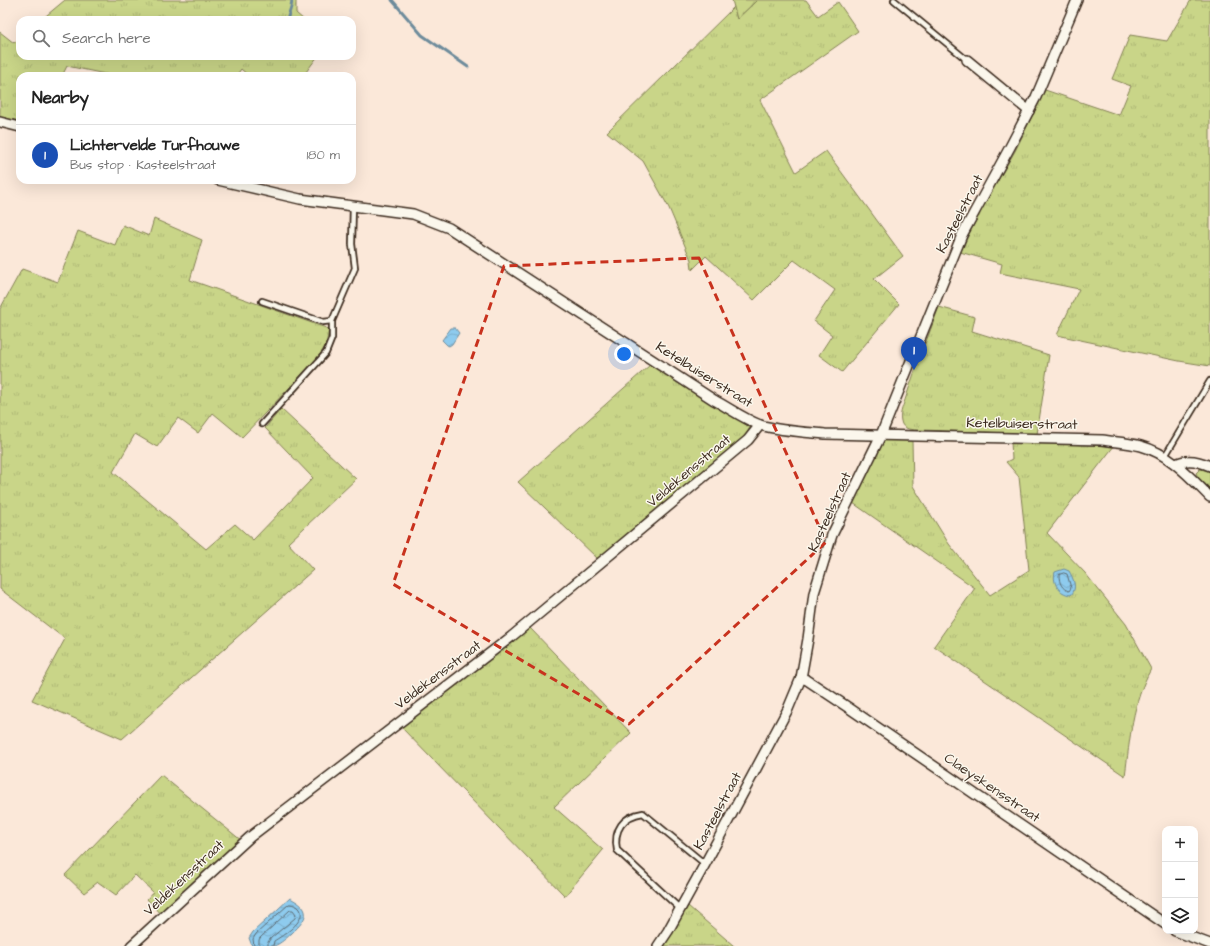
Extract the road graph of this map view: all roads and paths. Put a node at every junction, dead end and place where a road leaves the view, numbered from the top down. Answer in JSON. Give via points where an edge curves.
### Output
{"nodes":[{"id":1,"x":894,"y":0,"type":"edge"},
{"id":2,"x":1077,"y":0,"type":"edge"},
{"id":3,"x":967,"y":60,"type":"joint"},
{"id":4,"x":1029,"y":111,"type":"junction"},
{"id":5,"x":0,"y":122,"type":"edge"},
{"id":6,"x":16,"y":126,"type":"edge"},
{"id":7,"x":236,"y":184,"type":"edge"},
{"id":8,"x":353,"y":206,"type":"junction"},
{"id":9,"x":262,"y":301,"type":"dead end"},
{"id":10,"x":332,"y":321,"type":"junction"},
{"id":11,"x":1210,"y":381,"type":"edge"},
{"id":12,"x":262,"y":424,"type":"dead end"},
{"id":13,"x":760,"y":424,"type":"junction"},
{"id":14,"x":881,"y":435,"type":"junction"},
{"id":15,"x":1165,"y":456,"type":"junction"},
{"id":16,"x":1176,"y":464,"type":"junction"},
{"id":17,"x":1210,"y":466,"type":"edge"},
{"id":18,"x":1210,"y":497,"type":"edge"},
{"id":19,"x":801,"y":678,"type":"junction"},
{"id":20,"x":705,"y":864,"type":"junction"},
{"id":21,"x":680,"y":908,"type":"junction"},
{"id":22,"x":1162,"y":922,"type":"edge"},
{"id":23,"x":1183,"y":934,"type":"edge"},
{"id":24,"x":1210,"y":944,"type":"edge"},
{"id":25,"x":131,"y":946,"type":"edge"},
{"id":26,"x":658,"y":946,"type":"edge"}],
"edges":[{"from":1,"to":3,"type":"lane"},
{"from":2,"to":4,"type":"street","name":"Kasteelstraat"},
{"from":3,"to":4,"type":"street"},
{"from":4,"to":14,"type":"street","name":"Kasteelstraat","via":[[962,235]]},
{"from":5,"to":6,"type":"street"},
{"from":7,"to":8,"type":"street","name":"Ketelbuiserstraat"},
{"from":8,"to":10,"type":"lane","via":[[352,244],[355,268]]},
{"from":8,"to":13,"type":"street","name":"Ketelbuiserstraat","via":[[413,214],[449,228],[714,400]]},
{"from":9,"to":10,"type":"lane","via":[[323,322]]},
{"from":10,"to":12,"type":"lane","via":[[332,338],[326,353]]},
{"from":11,"to":15,"type":"lane"},
{"from":13,"to":14,"type":"street","name":"Ketelbuiserstraat","via":[[794,432]]},
{"from":13,"to":25,"type":"street","name":"Veldekensstraat","via":[[748,440],[511,637],[250,837]]},
{"from":14,"to":15,"type":"street","name":"Ketelbuiserstraat","via":[[1102,440],[1141,446]]},
{"from":14,"to":19,"type":"street","name":"Kasteelstraat","via":[[832,534],[824,556],[814,593]]},
{"from":15,"to":16,"type":"street","name":"Ketelbuiserstraat"},
{"from":16,"to":17,"type":"street","via":[[1190,460]]},
{"from":16,"to":18,"type":"street","name":"Ketelbuiserstraat"},
{"from":19,"to":20,"type":"street","name":"Kasteelstraat","via":[[788,709]]},
{"from":19,"to":22,"type":"street","name":"Claeyskensstraat","via":[[849,708]]},
{"from":20,"to":21,"type":"street","name":"Kasteelstraat"},
{"from":20,"to":21,"type":"lane","via":[[643,813],[628,818],[620,826],[615,841],[617,850]]},
{"from":21,"to":26,"type":"street","name":"Kasteelstraat"},
{"from":23,"to":24,"type":"street"}]}
